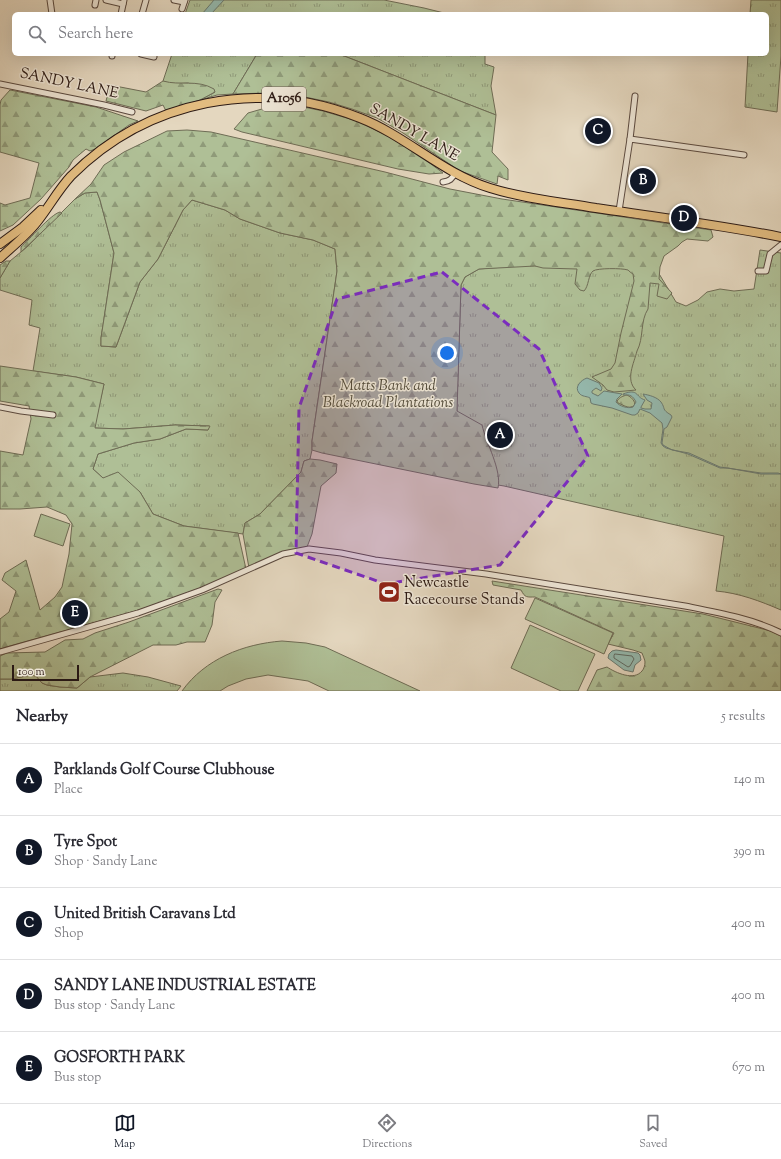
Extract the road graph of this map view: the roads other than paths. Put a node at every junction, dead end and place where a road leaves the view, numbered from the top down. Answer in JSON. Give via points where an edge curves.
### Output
{"nodes":[{"id":1,"x":50,"y":0,"type":"edge"},
{"id":2,"x":106,"y":0,"type":"edge"},
{"id":3,"x":146,"y":0,"type":"edge"},
{"id":4,"x":174,"y":0,"type":"edge"},
{"id":5,"x":184,"y":1,"type":"edge"},
{"id":6,"x":124,"y":2,"type":"edge"},
{"id":7,"x":182,"y":9,"type":"dead end"},
{"id":8,"x":52,"y":12,"type":"edge"},
{"id":9,"x":122,"y":12,"type":"edge"},
{"id":10,"x":143,"y":12,"type":"edge"},
{"id":11,"x":151,"y":56,"type":"edge"},
{"id":12,"x":154,"y":57,"type":"dead end"},
{"id":13,"x":0,"y":84,"type":"edge"},
{"id":14,"x":635,"y":96,"type":"dead end"},
{"id":15,"x":132,"y":112,"type":"dead end"},
{"id":16,"x":630,"y":139,"type":"junction"},
{"id":17,"x":744,"y":155,"type":"dead end"},
{"id":18,"x":455,"y":173,"type":"junction"},
{"id":19,"x":443,"y":182,"type":"dead end"},
{"id":20,"x":56,"y":194,"type":"junction"},
{"id":21,"x":619,"y":211,"type":"junction"},
{"id":22,"x":781,"y":237,"type":"edge"},
{"id":23,"x":20,"y":240,"type":"junction"},
{"id":24,"x":0,"y":244,"type":"edge"},
{"id":25,"x":781,"y":245,"type":"edge"},
{"id":26,"x":0,"y":253,"type":"edge"},
{"id":27,"x":0,"y":258,"type":"edge"},
{"id":28,"x":758,"y":271,"type":"dead end"},
{"id":29,"x":0,"y":407,"type":"edge"},
{"id":30,"x":53,"y":415,"type":"dead end"},
{"id":31,"x":781,"y":633,"type":"edge"},
{"id":32,"x":0,"y":652,"type":"edge"}],
"edges":[{"from":1,"to":8,"type":"street"},
{"from":2,"to":6,"type":"street"},
{"from":3,"to":10,"type":"street"},
{"from":4,"to":5,"type":"street"},
{"from":5,"to":7,"type":"street"},
{"from":6,"to":9,"type":"street"},
{"from":11,"to":12,"type":"street"},
{"from":13,"to":15,"type":"street","name":"SANDY LANE"},
{"from":14,"to":16,"type":"street"},
{"from":16,"to":17,"type":"street"},
{"from":16,"to":21,"type":"street"},
{"from":18,"to":19,"type":"street","via":[[452,179]]},
{"from":18,"to":20,"type":"main road","name":"SANDY LANE","number":"A1056","via":[[377,125],[360,118],[310,103],[271,98],[242,98],[186,108],[159,117],[126,133],[96,154]]},
{"from":18,"to":21,"type":"main road","name":"SANDY LANE","number":"A1056","via":[[487,187],[518,196]]},
{"from":20,"to":23,"type":"main road","name":"SANDY LANE","number":"A1056","via":[[37,222]]},
{"from":20,"to":24,"type":"main road","name":"SANDY LANE","number":"A1056","via":[[23,227]]},
{"from":21,"to":22,"type":"main road","name":"SANDY LANE","number":"A1056"},
{"from":23,"to":26,"type":"main road"},
{"from":23,"to":27,"type":"main road","name":"SANDY LANE","number":"A1056"},
{"from":25,"to":28,"type":"street","via":[[770,254],[766,271]]},
{"from":29,"to":30,"type":"street"},
{"from":31,"to":32,"type":"street","via":[[743,619],[685,606],[309,549],[283,554],[209,588],[138,613]]}]}
